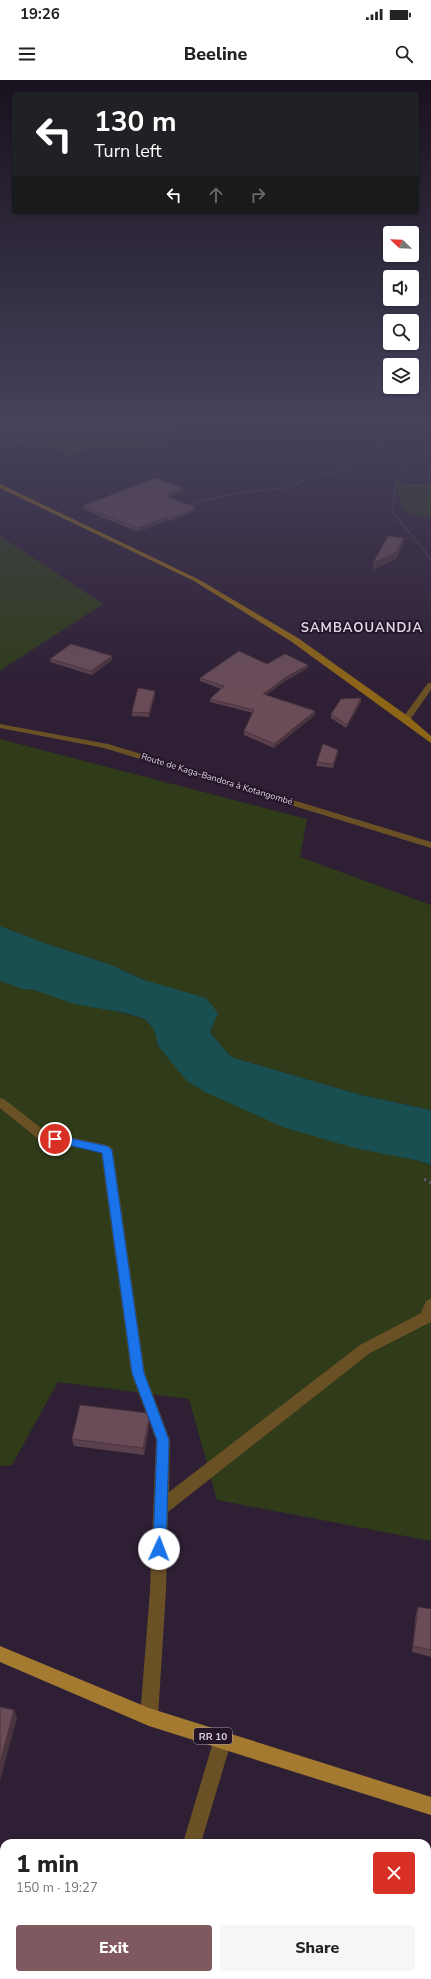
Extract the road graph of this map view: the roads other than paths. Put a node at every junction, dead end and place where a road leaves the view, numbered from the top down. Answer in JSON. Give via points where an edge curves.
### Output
{"nodes":[{"id":1,"x":54,"y":513,"type":"edge"},
{"id":2,"x":431,"y":685,"type":"edge"},
{"id":3,"x":406,"y":719,"type":"junction"},
{"id":4,"x":0,"y":726,"type":"edge"},
{"id":5,"x":431,"y":740,"type":"edge"},
{"id":6,"x":431,"y":845,"type":"edge"},
{"id":7,"x":0,"y":1102,"type":"edge"},
{"id":8,"x":431,"y":1305,"type":"edge"},
{"id":9,"x":161,"y":1508,"type":"junction"},
{"id":10,"x":0,"y":1654,"type":"edge"},
{"id":11,"x":149,"y":1717,"type":"junction"},
{"id":12,"x":223,"y":1739,"type":"junction"},
{"id":13,"x":431,"y":1806,"type":"edge"},
{"id":14,"x":193,"y":1839,"type":"edge"}],
"edges":[{"from":1,"to":3,"type":"main road","via":[[196,580],[295,640]]},
{"from":2,"to":3,"type":"street"},
{"from":3,"to":5,"type":"main road"},
{"from":4,"to":6,"type":"street","name":"Route de Kaga-Bandora à Kotangombé","via":[[105,746]]},
{"from":7,"to":9,"type":"street","via":[[42,1136],[107,1150],[138,1373],[163,1440]]},
{"from":8,"to":9,"type":"street","via":[[427,1317],[365,1349]]},
{"from":9,"to":11,"type":"street"},
{"from":10,"to":11,"type":"main road","number":"RR 10"},
{"from":11,"to":12,"type":"main road","number":"RR 10"},
{"from":12,"to":13,"type":"main road","number":"RR 10"},
{"from":12,"to":14,"type":"street"}]}
